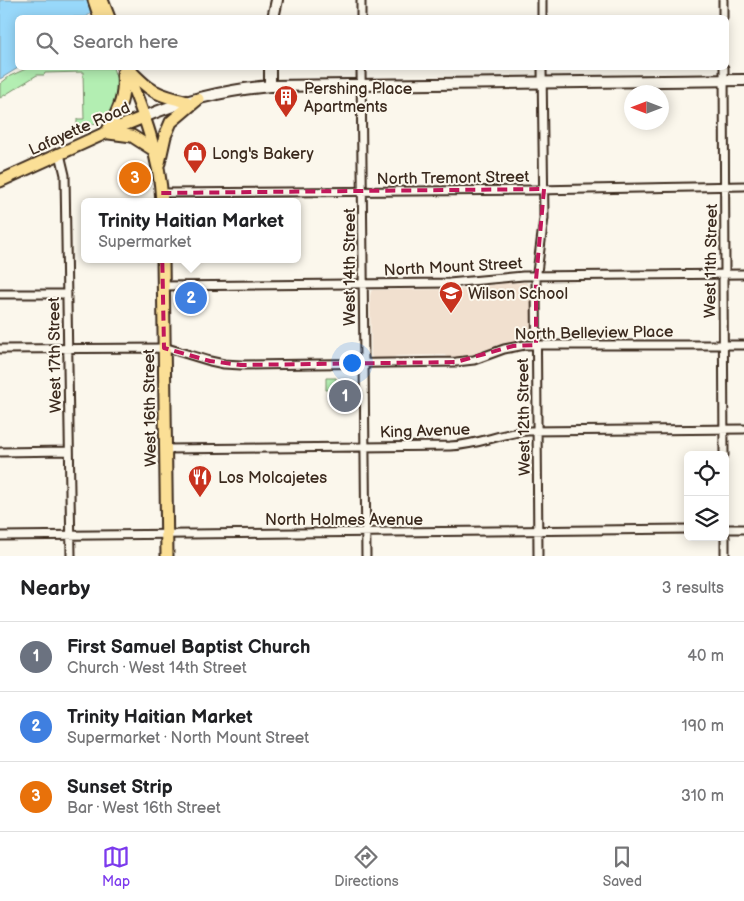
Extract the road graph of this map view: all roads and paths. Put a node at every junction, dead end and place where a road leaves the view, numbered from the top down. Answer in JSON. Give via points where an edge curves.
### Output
{"nodes":[{"id":1,"x":94,"y":0,"type":"edge"},
{"id":2,"x":102,"y":0,"type":"edge"},
{"id":3,"x":277,"y":0,"type":"edge"},
{"id":4,"x":361,"y":0,"type":"edge"},
{"id":5,"x":542,"y":0,"type":"edge"},
{"id":6,"x":723,"y":0,"type":"edge"},
{"id":7,"x":99,"y":15,"type":"edge"},
{"id":8,"x":108,"y":15,"type":"edge"},
{"id":9,"x":273,"y":15,"type":"edge"},
{"id":10,"x":361,"y":15,"type":"edge"},
{"id":11,"x":542,"y":15,"type":"edge"},
{"id":12,"x":723,"y":15,"type":"edge"},
{"id":13,"x":125,"y":70,"type":"edge"},
{"id":14,"x":126,"y":70,"type":"edge"},
{"id":15,"x":127,"y":70,"type":"edge"},
{"id":16,"x":270,"y":70,"type":"edge"},
{"id":17,"x":361,"y":70,"type":"edge"},
{"id":18,"x":542,"y":70,"type":"edge"},
{"id":19,"x":724,"y":70,"type":"edge"},
{"id":20,"x":724,"y":80,"type":"junction"},
{"id":21,"x":744,"y":80,"type":"edge"},
{"id":22,"x":543,"y":83,"type":"junction"},
{"id":23,"x":361,"y":85,"type":"junction"},
{"id":24,"x":270,"y":86,"type":"junction"},
{"id":25,"x":192,"y":100,"type":"junction"},
{"id":26,"x":144,"y":117,"type":"junction"},
{"id":27,"x":107,"y":132,"type":"junction"},
{"id":28,"x":154,"y":150,"type":"junction"},
{"id":29,"x":60,"y":154,"type":"junction"},
{"id":30,"x":158,"y":168,"type":"junction"},
{"id":31,"x":0,"y":181,"type":"edge"},
{"id":32,"x":725,"y":186,"type":"junction"},
{"id":33,"x":744,"y":186,"type":"edge"},
{"id":34,"x":544,"y":189,"type":"junction"},
{"id":35,"x":362,"y":191,"type":"junction"},
{"id":36,"x":162,"y":197,"type":"edge"},
{"id":37,"x":163,"y":263,"type":"edge"},
{"id":38,"x":724,"y":274,"type":"junction"},
{"id":39,"x":744,"y":274,"type":"edge"},
{"id":40,"x":536,"y":276,"type":"junction"},
{"id":41,"x":363,"y":284,"type":"junction"},
{"id":42,"x":163,"y":286,"type":"junction"},
{"id":43,"x":0,"y":294,"type":"edge"},
{"id":44,"x":67,"y":294,"type":"junction"},
{"id":45,"x":723,"y":344,"type":"junction"},
{"id":46,"x":536,"y":345,"type":"junction"},
{"id":47,"x":744,"y":345,"type":"edge"},
{"id":48,"x":67,"y":348,"type":"junction"},
{"id":49,"x":164,"y":348,"type":"junction"},
{"id":50,"x":0,"y":349,"type":"edge"},
{"id":51,"x":364,"y":363,"type":"junction"},
{"id":52,"x":723,"y":429,"type":"junction"},
{"id":53,"x":744,"y":429,"type":"edge"},
{"id":54,"x":537,"y":430,"type":"junction"},
{"id":55,"x":365,"y":446,"type":"junction"},
{"id":56,"x":166,"y":449,"type":"junction"},
{"id":57,"x":70,"y":451,"type":"junction"},
{"id":58,"x":724,"y":451,"type":"edge"},
{"id":59,"x":0,"y":452,"type":"edge"},
{"id":60,"x":684,"y":529,"type":"edge"},
{"id":61,"x":729,"y":529,"type":"edge"},
{"id":62,"x":744,"y":529,"type":"edge"},
{"id":63,"x":538,"y":531,"type":"junction"},
{"id":64,"x":365,"y":532,"type":"junction"},
{"id":65,"x":167,"y":534,"type":"junction"},
{"id":66,"x":0,"y":536,"type":"edge"},
{"id":67,"x":70,"y":536,"type":"junction"},
{"id":68,"x":724,"y":541,"type":"edge"},
{"id":69,"x":71,"y":556,"type":"edge"},
{"id":70,"x":167,"y":556,"type":"edge"},
{"id":71,"x":366,"y":556,"type":"edge"},
{"id":72,"x":538,"y":556,"type":"edge"},
{"id":73,"x":725,"y":556,"type":"edge"}],
"edges":[{"from":1,"to":7,"type":"main road"},
{"from":2,"to":8,"type":"main road"},
{"from":3,"to":9,"type":"street"},
{"from":4,"to":10,"type":"street"},
{"from":5,"to":11,"type":"street"},
{"from":6,"to":12,"type":"street"},
{"from":13,"to":27,"type":"main road","via":[[122,100]]},
{"from":14,"to":26,"type":"main road"},
{"from":15,"to":25,"type":"main road","via":[[154,91]]},
{"from":16,"to":24,"type":"street"},
{"from":17,"to":23,"type":"street","name":"West 14th Street"},
{"from":18,"to":22,"type":"street","name":"West 12th Street"},
{"from":19,"to":20,"type":"street","name":"West 11th Street"},
{"from":20,"to":21,"type":"street"},
{"from":20,"to":22,"type":"street"},
{"from":20,"to":32,"type":"street","name":"West 11th Street"},
{"from":22,"to":23,"type":"street"},
{"from":22,"to":34,"type":"street","name":"West 12th Street"},
{"from":23,"to":24,"type":"street"},
{"from":23,"to":35,"type":"street","name":"West 14th Street"},
{"from":24,"to":25,"type":"street"},
{"from":25,"to":26,"type":"street"},
{"from":25,"to":30,"type":"main road","via":[[171,122]]},
{"from":26,"to":27,"type":"main road","name":"Lafayette Road"},
{"from":26,"to":28,"type":"main road"},
{"from":27,"to":28,"type":"main road","via":[[132,136]]},
{"from":27,"to":29,"type":"main road","name":"Lafayette Road"},
{"from":28,"to":30,"type":"main road"},
{"from":29,"to":31,"type":"main road","name":"Lafayette Road"},
{"from":29,"to":44,"type":"street","name":"West 17th Street","via":[[65,175]]},
{"from":30,"to":36,"type":"main road"},
{"from":32,"to":33,"type":"street","name":"North Tremont Street"},
{"from":32,"to":34,"type":"street","name":"North Tremont Street"},
{"from":32,"to":38,"type":"street","name":"West 11th Street"},
{"from":34,"to":35,"type":"street","name":"North Tremont Street"},
{"from":34,"to":40,"type":"street","name":"West 12th Street","via":[[544,218]]},
{"from":35,"to":36,"type":"street","name":"North Tremont Street"},
{"from":35,"to":41,"type":"street","name":"West 14th Street"},
{"from":37,"to":42,"type":"main road","name":"West 16th Street"},
{"from":38,"to":39,"type":"street","name":"North Mount Street"},
{"from":38,"to":40,"type":"street","name":"North Mount Street"},
{"from":38,"to":45,"type":"street","name":"West 11th Street"},
{"from":40,"to":41,"type":"street","name":"North Mount Street","via":[[461,282]]},
{"from":40,"to":46,"type":"street","name":"West 12th Street"},
{"from":41,"to":42,"type":"street","name":"North Mount Street"},
{"from":41,"to":51,"type":"street","name":"West 14th Street"},
{"from":42,"to":49,"type":"main road","name":"West 16th Street"},
{"from":43,"to":44,"type":"street"},
{"from":44,"to":48,"type":"street","name":"West 17th Street"},
{"from":45,"to":46,"type":"street","name":"North Belleview Place"},
{"from":45,"to":47,"type":"street","name":"North Belleview Place"},
{"from":45,"to":52,"type":"street","name":"West 11th Street"},
{"from":46,"to":51,"type":"street","name":"North Belleview Place","via":[[513,346],[462,362]]},
{"from":46,"to":54,"type":"street","name":"West 12th Street"},
{"from":48,"to":49,"type":"street","name":"North Belleview Place"},
{"from":48,"to":50,"type":"street","name":"North Belleview Place"},
{"from":48,"to":57,"type":"street","name":"West 17th Street"},
{"from":49,"to":51,"type":"street","name":"North Belleview Place","via":[[208,361],[232,364]]},
{"from":49,"to":56,"type":"main road","name":"West 16th Street"},
{"from":51,"to":55,"type":"street","name":"West 14th Street"},
{"from":52,"to":53,"type":"street","name":"King Avenue"},
{"from":52,"to":54,"type":"street","name":"King Avenue"},
{"from":52,"to":58,"type":"street","name":"West 11th Street"},
{"from":54,"to":55,"type":"street","name":"King Avenue","via":[[508,433],[461,445]]},
{"from":54,"to":63,"type":"street","name":"West 12th Street"},
{"from":55,"to":56,"type":"street","name":"King Avenue"},
{"from":55,"to":64,"type":"street","name":"West 14th Street"},
{"from":56,"to":65,"type":"main road","name":"West 16th Street"},
{"from":57,"to":59,"type":"street"},
{"from":57,"to":67,"type":"street","name":"West 17th Street"},
{"from":60,"to":63,"type":"street","name":"North Holmes Avenue"},
{"from":61,"to":62,"type":"street"},
{"from":63,"to":64,"type":"street","name":"North Holmes Avenue"},
{"from":63,"to":72,"type":"street","name":"West 12th Street"},
{"from":64,"to":65,"type":"street","name":"North Holmes Avenue"},
{"from":64,"to":71,"type":"street","name":"West 14th Street"},
{"from":65,"to":67,"type":"street","name":"North Holmes Avenue"},
{"from":65,"to":70,"type":"main road","name":"West 16th Street"},
{"from":66,"to":67,"type":"street","name":"North Holmes Avenue"},
{"from":67,"to":69,"type":"street","name":"West 17th Street"},
{"from":68,"to":73,"type":"street"}]}
